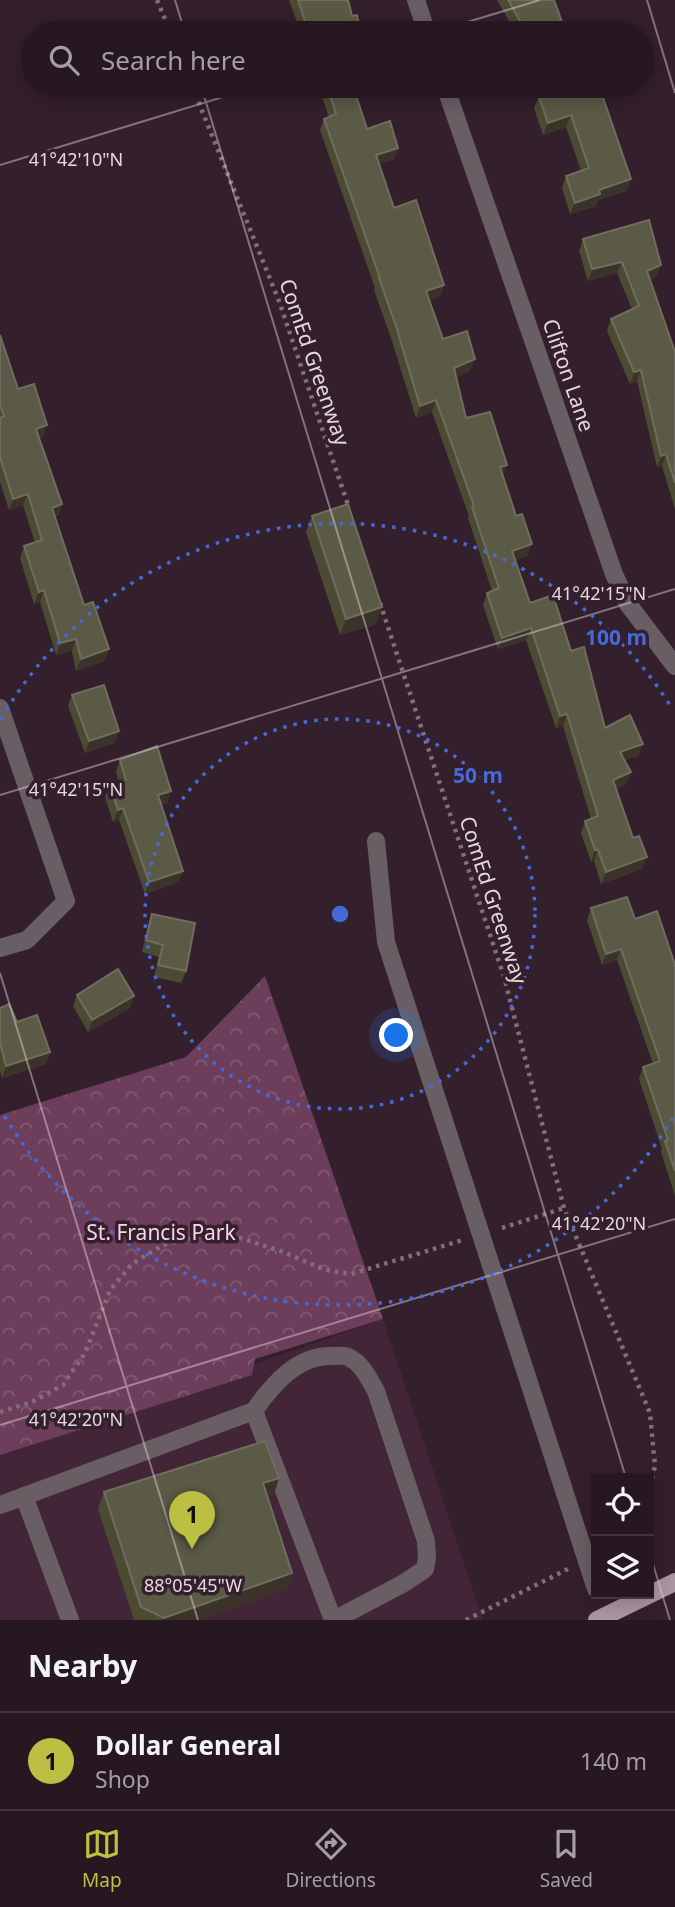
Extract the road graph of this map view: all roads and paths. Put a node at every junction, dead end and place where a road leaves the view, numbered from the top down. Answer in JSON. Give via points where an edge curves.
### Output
{"nodes":[{"id":1,"x":157,"y":0,"type":"edge"},
{"id":2,"x":416,"y":0,"type":"edge"},
{"id":3,"x":166,"y":21,"type":"edge"},
{"id":4,"x":423,"y":21,"type":"edge"},
{"id":5,"x":197,"y":98,"type":"edge"},
{"id":6,"x":449,"y":98,"type":"edge"},
{"id":7,"x":352,"y":520,"type":"edge"},
{"id":8,"x":378,"y":598,"type":"edge"},
{"id":9,"x":675,"y":666,"type":"edge"},
{"id":10,"x":0,"y":708,"type":"edge"},
{"id":11,"x":376,"y":841,"type":"dead end"},
{"id":12,"x":0,"y":948,"type":"edge"},
{"id":13,"x":564,"y":1208,"type":"junction"},
{"id":14,"x":482,"y":1234,"type":"junction"},
{"id":15,"x":254,"y":1411,"type":"junction"},
{"id":16,"x":0,"y":1412,"type":"edge"},
{"id":17,"x":653,"y":1473,"type":"edge"},
{"id":18,"x":24,"y":1496,"type":"junction"},
{"id":19,"x":0,"y":1505,"type":"edge"},
{"id":20,"x":586,"y":1560,"type":"junction"},
{"id":21,"x":591,"y":1575,"type":"edge"},
{"id":22,"x":675,"y":1582,"type":"edge"},
{"id":23,"x":599,"y":1599,"type":"edge"},
{"id":24,"x":603,"y":1619,"type":"edge"},
{"id":25,"x":70,"y":1620,"type":"edge"},
{"id":26,"x":333,"y":1620,"type":"edge"},
{"id":27,"x":466,"y":1620,"type":"edge"}],
"edges":[{"from":1,"to":3,"type":"path"},
{"from":2,"to":4,"type":"street"},
{"from":5,"to":7,"type":"path","name":"ComEd Greenway","via":[[279,301]]},
{"from":6,"to":9,"type":"street","name":"Clifton Lane","via":[[614,575],[628,604]]},
{"from":8,"to":13,"type":"path","name":"ComEd Greenway","via":[[504,977]]},
{"from":10,"to":12,"type":"street","via":[[66,901],[27,940]]},
{"from":11,"to":14,"type":"street","via":[[386,942]]},
{"from":13,"to":14,"type":"path"},
{"from":13,"to":17,"type":"path","name":"ComEd Greenway","via":[[650,1412]]},
{"from":14,"to":16,"type":"path","via":[[351,1274],[326,1270],[234,1236],[197,1237],[163,1245],[132,1264],[110,1290],[85,1353],[63,1385]]},
{"from":14,"to":20,"type":"street"},
{"from":15,"to":18,"type":"street"},
{"from":15,"to":26,"type":"street"},
{"from":15,"to":26,"type":"street","via":[[288,1371],[320,1356],[347,1356],[364,1370],[376,1391],[426,1541],[425,1569]]},
{"from":18,"to":19,"type":"street"},
{"from":18,"to":25,"type":"street"},
{"from":20,"to":21,"type":"street"},
{"from":20,"to":27,"type":"path"},
{"from":22,"to":24,"type":"main road"},
{"from":23,"to":24,"type":"street"}]}
